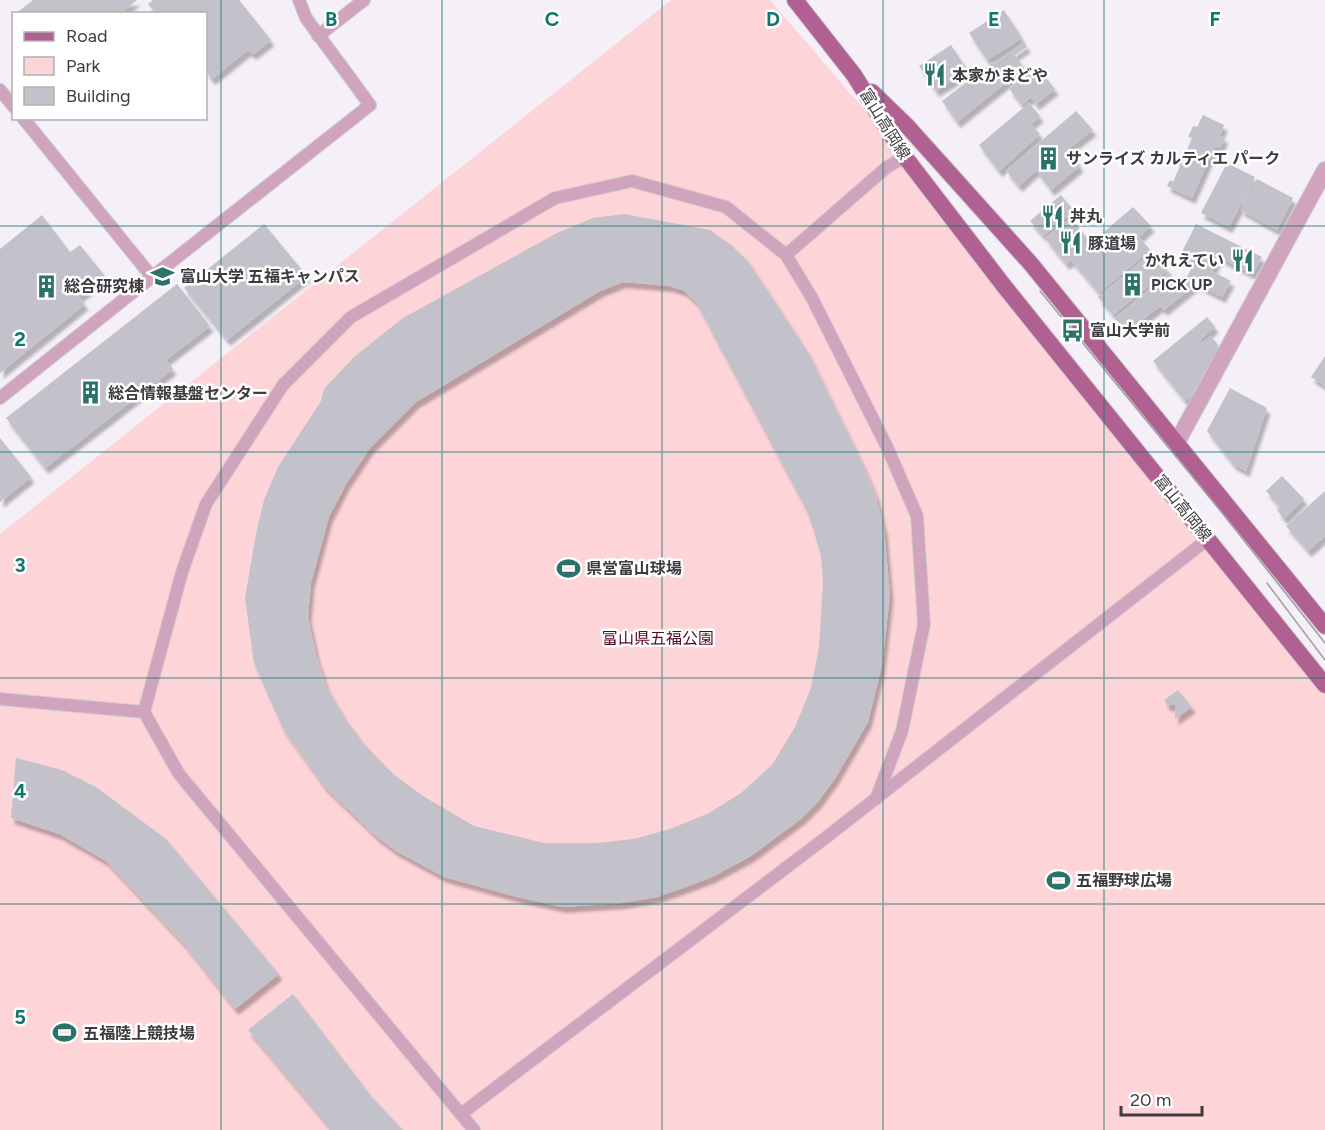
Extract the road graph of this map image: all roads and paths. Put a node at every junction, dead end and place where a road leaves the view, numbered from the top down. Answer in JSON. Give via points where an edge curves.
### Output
{"nodes":[{"id":1,"x":299,"y":0,"type":"edge"},
{"id":2,"x":364,"y":0,"type":"edge"},
{"id":3,"x":795,"y":0,"type":"edge"},
{"id":4,"x":318,"y":36,"type":"junction"},
{"id":5,"x":854,"y":75,"type":"junction"},
{"id":6,"x":0,"y":90,"type":"edge"},
{"id":7,"x":12,"y":105,"type":"edge"},
{"id":8,"x":25,"y":120,"type":"edge"},
{"id":9,"x":905,"y":157,"type":"junction"},
{"id":10,"x":1325,"y":170,"type":"edge"},
{"id":11,"x":786,"y":255,"type":"junction"},
{"id":12,"x":152,"y":277,"type":"junction"},
{"id":13,"x":0,"y":398,"type":"edge"},
{"id":14,"x":1177,"y":442,"type":"junction"},
{"id":15,"x":1208,"y":539,"type":"junction"},
{"id":16,"x":1325,"y":626,"type":"edge"},
{"id":17,"x":1325,"y":685,"type":"edge"},
{"id":18,"x":0,"y":699,"type":"edge"},
{"id":19,"x":144,"y":712,"type":"junction"},
{"id":20,"x":876,"y":799,"type":"junction"},
{"id":21,"x":461,"y":1114,"type":"junction"},
{"id":22,"x":474,"y":1130,"type":"edge"}],
"edges":[{"from":1,"to":4,"type":"lane"},
{"from":2,"to":4,"type":"lane"},
{"from":3,"to":5,"type":"main road"},
{"from":4,"to":12,"type":"lane","via":[[370,105]]},
{"from":5,"to":9,"type":"main road","name":"富山高岡線"},
{"from":5,"to":14,"type":"main road","name":"富山高岡線","via":[[908,127],[1031,264]]},
{"from":6,"to":7,"type":"lane"},
{"from":8,"to":12,"type":"lane"},
{"from":9,"to":11,"type":"lane","via":[[887,167]]},
{"from":9,"to":15,"type":"main road","name":"富山高岡線"},
{"from":10,"to":14,"type":"street"},
{"from":11,"to":19,"type":"lane","via":[[726,207],[632,181],[555,198],[351,317],[283,386],[206,504],[182,572]]},
{"from":11,"to":20,"type":"lane","via":[[887,447],[917,516],[924,624],[902,731]]},
{"from":12,"to":13,"type":"lane"},
{"from":14,"to":16,"type":"main road","name":"富山高岡線"},
{"from":15,"to":17,"type":"main road","name":"富山高岡線"},
{"from":15,"to":20,"type":"lane"},
{"from":18,"to":19,"type":"lane"},
{"from":19,"to":21,"type":"lane","via":[[179,774]]},
{"from":20,"to":21,"type":"lane"},
{"from":21,"to":22,"type":"lane"}]}
